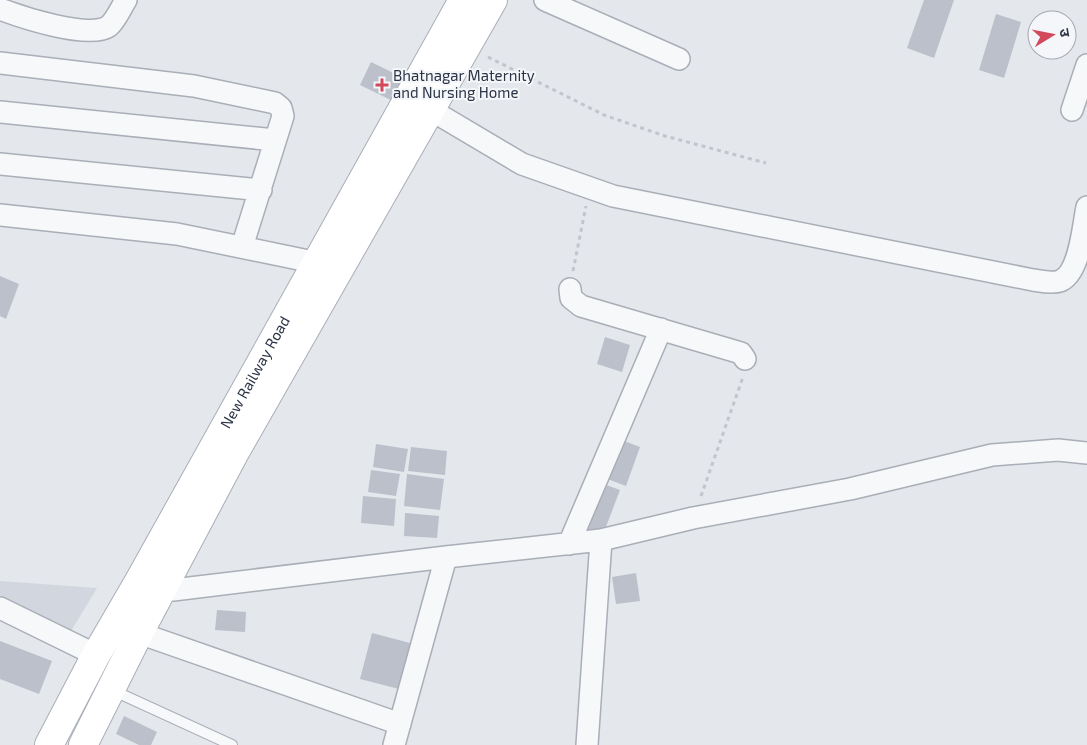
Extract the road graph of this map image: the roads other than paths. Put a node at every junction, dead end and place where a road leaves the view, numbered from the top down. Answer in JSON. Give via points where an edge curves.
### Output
{"nodes":[{"id":1,"x":126,"y":0,"type":"edge"},
{"id":2,"x":463,"y":0,"type":"edge"},
{"id":3,"x":493,"y":0,"type":"edge"},
{"id":4,"x":545,"y":0,"type":"edge"},
{"id":5,"x":0,"y":9,"type":"edge"},
{"id":6,"x":679,"y":59,"type":"dead end"},
{"id":7,"x":0,"y":63,"type":"edge"},
{"id":8,"x":1087,"y":65,"type":"edge"},
{"id":9,"x":431,"y":110,"type":"junction"},
{"id":10,"x":1072,"y":110,"type":"dead end"},
{"id":11,"x":0,"y":112,"type":"edge"},
{"id":12,"x":275,"y":140,"type":"junction"},
{"id":13,"x":0,"y":164,"type":"edge"},
{"id":14,"x":261,"y":190,"type":"junction"},
{"id":15,"x":1087,"y":207,"type":"edge"},
{"id":16,"x":0,"y":215,"type":"edge"},
{"id":17,"x":1083,"y":246,"type":"edge"},
{"id":18,"x":242,"y":248,"type":"junction"},
{"id":19,"x":328,"y":267,"type":"junction"},
{"id":20,"x":570,"y":289,"type":"road end"},
{"id":21,"x":661,"y":329,"type":"junction"},
{"id":22,"x":745,"y":359,"type":"road end"},
{"id":23,"x":1087,"y":453,"type":"edge"},
{"id":24,"x":601,"y":540,"type":"junction"},
{"id":25,"x":569,"y":544,"type":"junction"},
{"id":26,"x":446,"y":557,"type":"junction"},
{"id":27,"x":151,"y":585,"type":"junction"},
{"id":28,"x":0,"y":608,"type":"edge"},
{"id":29,"x":139,"y":633,"type":"junction"},
{"id":30,"x":96,"y":655,"type":"junction"},
{"id":31,"x":111,"y":690,"type":"junction"},
{"id":32,"x":400,"y":724,"type":"junction"},
{"id":33,"x":49,"y":745,"type":"edge"},
{"id":34,"x":83,"y":745,"type":"edge"},
{"id":35,"x":232,"y":745,"type":"edge"},
{"id":36,"x":394,"y":745,"type":"edge"},
{"id":37,"x":587,"y":745,"type":"edge"}],
"edges":[{"from":1,"to":5,"type":"street","via":[[108,26],[97,30],[66,28]]},
{"from":2,"to":19,"type":"main road","name":"New Railway Road"},
{"from":3,"to":9,"type":"main road","name":"New Railway Road"},
{"from":4,"to":6,"type":"street"},
{"from":7,"to":12,"type":"street","via":[[194,86],[275,103],[283,116]]},
{"from":8,"to":10,"type":"street"},
{"from":9,"to":17,"type":"street","via":[[522,164],[613,196],[1033,280],[1060,281],[1070,274]]},
{"from":9,"to":19,"type":"main road","name":"New Railway Road"},
{"from":11,"to":12,"type":"street"},
{"from":12,"to":14,"type":"street"},
{"from":13,"to":14,"type":"street"},
{"from":14,"to":18,"type":"street"},
{"from":15,"to":17,"type":"street"},
{"from":16,"to":18,"type":"street","via":[[176,234]]},
{"from":18,"to":19,"type":"street"},
{"from":19,"to":27,"type":"main road","name":"New Railway Road"},
{"from":20,"to":21,"type":"street","via":[[571,298],[581,306]]},
{"from":21,"to":22,"type":"street","via":[[741,353]]},
{"from":21,"to":25,"type":"street"},
{"from":23,"to":24,"type":"street","via":[[1058,450],[992,455],[850,489],[693,518]]},
{"from":24,"to":25,"type":"street"},
{"from":24,"to":37,"type":"street"},
{"from":25,"to":26,"type":"street"},
{"from":26,"to":27,"type":"street","via":[[173,590]]},
{"from":26,"to":32,"type":"street"},
{"from":27,"to":29,"type":"main road","name":"New Railway Road"},
{"from":27,"to":30,"type":"main road","name":"New Railway Road"},
{"from":28,"to":30,"type":"street"},
{"from":29,"to":31,"type":"main road","name":"New Railway Road"},
{"from":29,"to":32,"type":"street"},
{"from":30,"to":33,"type":"main road","name":"New Railway Road"},
{"from":31,"to":34,"type":"main road","name":"New Railway Road"},
{"from":31,"to":35,"type":"lane"},
{"from":32,"to":36,"type":"street"}]}
